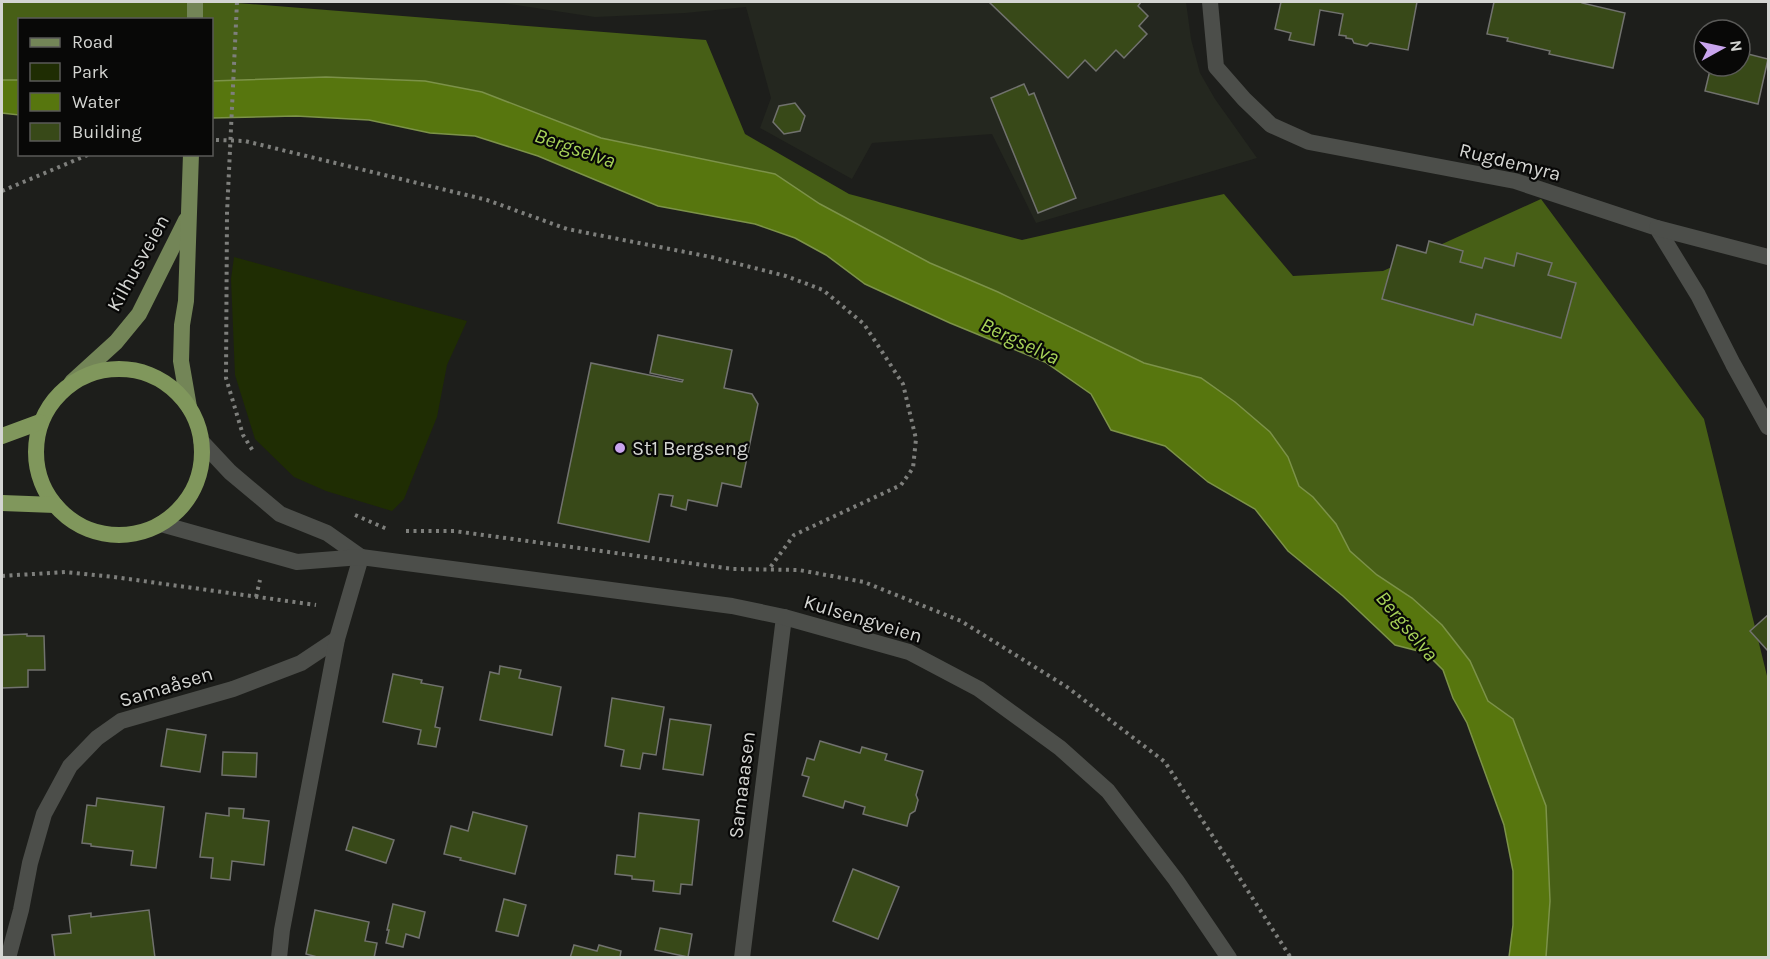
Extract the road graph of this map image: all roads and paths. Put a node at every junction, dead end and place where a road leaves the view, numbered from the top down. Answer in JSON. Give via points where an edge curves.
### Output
{"nodes":[{"id":1,"x":195,"y":2,"type":"edge"},
{"id":2,"x":237,"y":2,"type":"edge"},
{"id":3,"x":1210,"y":2,"type":"edge"},
{"id":4,"x":195,"y":18,"type":"edge"},
{"id":5,"x":213,"y":140,"type":"edge"},
{"id":6,"x":85,"y":156,"type":"edge"},
{"id":7,"x":191,"y":156,"type":"edge"},
{"id":8,"x":2,"y":191,"type":"edge"},
{"id":9,"x":189,"y":214,"type":"junction"},
{"id":10,"x":1657,"y":228,"type":"junction"},
{"id":11,"x":1768,"y":257,"type":"edge"},
{"id":12,"x":72,"y":382,"type":"junction"},
{"id":13,"x":189,"y":408,"type":"junction"},
{"id":14,"x":40,"y":422,"type":"junction"},
{"id":15,"x":1768,"y":427,"type":"edge"},
{"id":16,"x":2,"y":436,"type":"edge"},
{"id":17,"x":201,"y":441,"type":"junction"},
{"id":18,"x":255,"y":453,"type":"dead end"},
{"id":19,"x":2,"y":503,"type":"edge"},
{"id":20,"x":55,"y":505,"type":"junction"},
{"id":21,"x":352,"y":513,"type":"dead end"},
{"id":22,"x":161,"y":524,"type":"junction"},
{"id":23,"x":390,"y":531,"type":"dead end"},
{"id":24,"x":401,"y":531,"type":"dead end"},
{"id":25,"x":454,"y":531,"type":"dead end"},
{"id":26,"x":361,"y":557,"type":"junction"},
{"id":27,"x":768,"y":570,"type":"dead end"},
{"id":28,"x":2,"y":576,"type":"edge"},
{"id":29,"x":346,"y":609,"type":"junction"},
{"id":30,"x":784,"y":617,"type":"junction"},
{"id":31,"x":337,"y":639,"type":"junction"},
{"id":32,"x":8,"y":957,"type":"edge"},
{"id":33,"x":279,"y":957,"type":"edge"},
{"id":34,"x":742,"y":957,"type":"edge"},
{"id":35,"x":1229,"y":957,"type":"edge"}],
"edges":[{"from":1,"to":4,"type":"main road"},
{"from":2,"to":18,"type":"path","via":[[227,213],[226,378],[243,435]]},
{"from":3,"to":10,"type":"street","name":"Rugdemyra","via":[[1216,67],[1271,125],[1309,142],[1515,182]]},
{"from":5,"to":27,"type":"path","via":[[245,141],[475,197],[567,229],[711,257],[823,290],[864,324],[903,384],[916,439],[913,468],[901,485],[794,535]]},
{"from":6,"to":8,"type":"path"},
{"from":7,"to":9,"type":"main road","name":"Kilhusveien"},
{"from":9,"to":12,"type":"main road","name":"Kilhusveien","via":[[139,314],[116,342]]},
{"from":9,"to":13,"type":"main road","name":"Kilhusveien","via":[[181,361]]},
{"from":10,"to":11,"type":"street","name":"Rugdemyra"},
{"from":10,"to":15,"type":"street","via":[[1698,295]]},
{"from":12,"to":13,"type":"highway","via":[[97,371],[123,368],[149,374],[172,387]]},
{"from":12,"to":14,"type":"highway","via":[[53,400]]},
{"from":13,"to":17,"type":"highway"},
{"from":14,"to":16,"type":"highway"},
{"from":14,"to":20,"type":"highway","via":[[35,451],[40,480]]},
{"from":17,"to":22,"type":"highway","via":[[201,465],[193,489],[179,509]]},
{"from":17,"to":26,"type":"street","name":"Kulsengveien","via":[[230,472],[280,514],[327,533]]},
{"from":19,"to":20,"type":"highway"},
{"from":20,"to":22,"type":"highway","via":[[72,521],[92,531],[139,533]]},
{"from":21,"to":23,"type":"path"},
{"from":22,"to":26,"type":"street","name":"Kulsengveien","via":[[297,562]]},
{"from":24,"to":25,"type":"path"},
{"from":26,"to":29,"type":"street"},
{"from":26,"to":30,"type":"street","name":"Kulsengveien","via":[[732,606]]},
{"from":28,"to":29,"type":"path","via":[[65,572]]},
{"from":29,"to":31,"type":"street"},
{"from":30,"to":34,"type":"street","name":"Samaaasen"},
{"from":30,"to":35,"type":"street","name":"Kulsengveien","via":[[909,651],[979,689],[1060,748],[1108,791]]},
{"from":31,"to":32,"type":"street","name":"Samaåsen","via":[[301,663],[233,689],[121,721],[97,738],[70,766],[44,814]]},
{"from":31,"to":33,"type":"street"}]}
